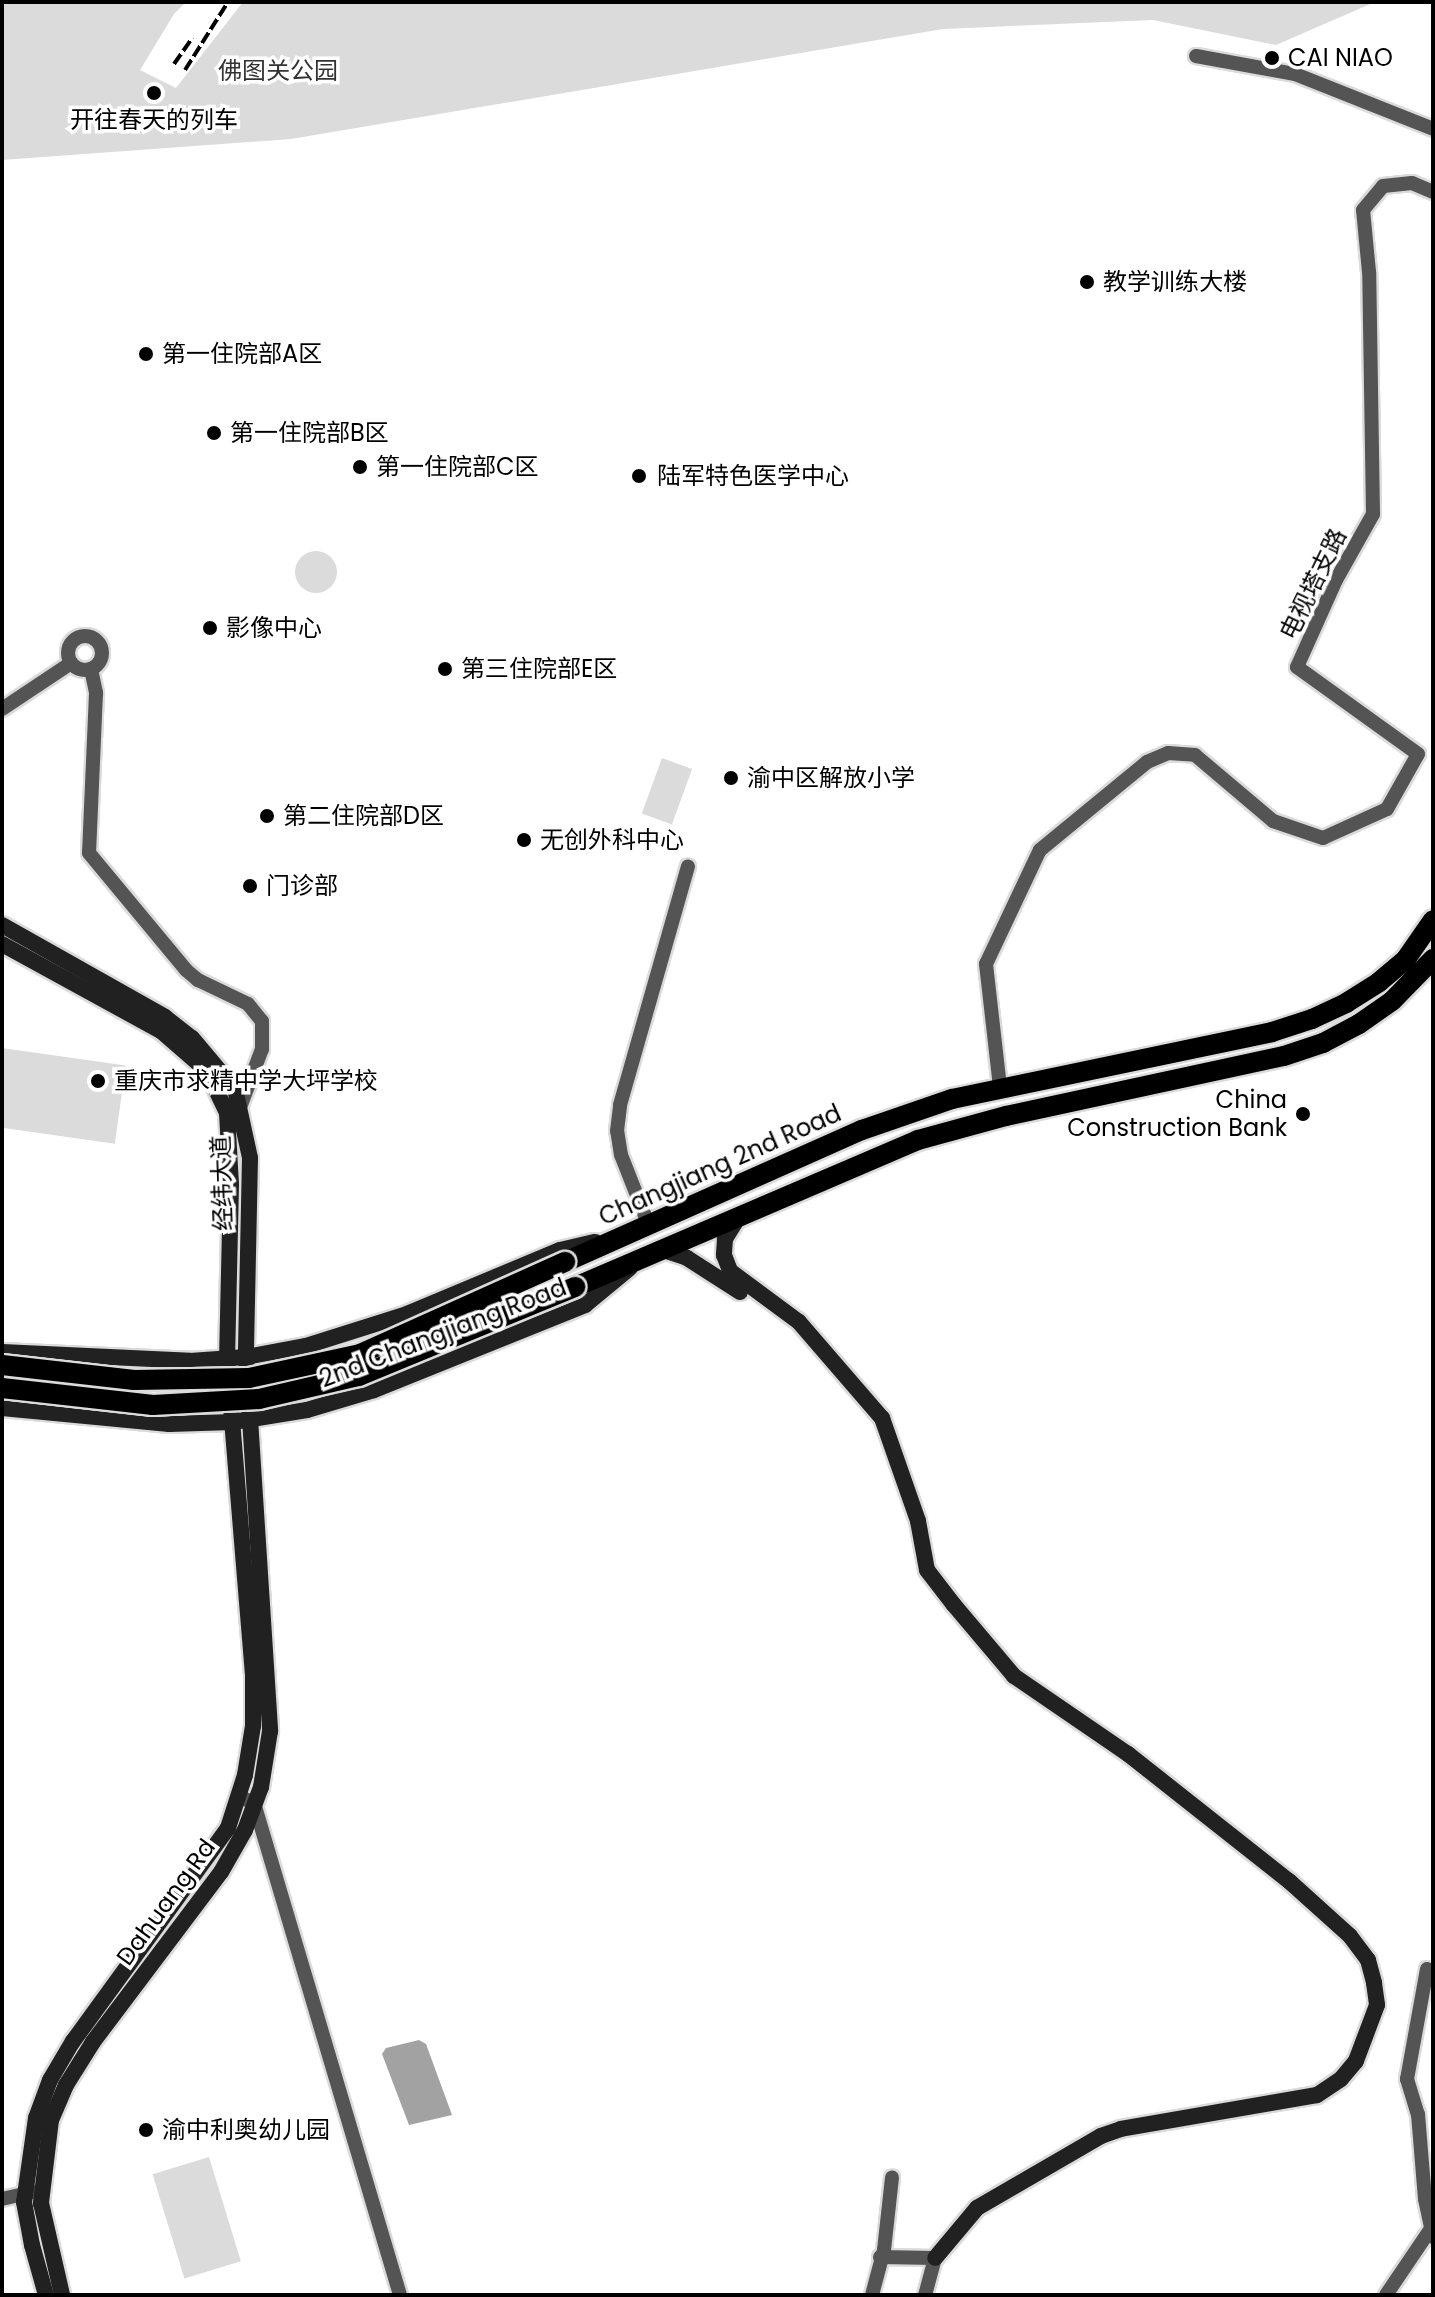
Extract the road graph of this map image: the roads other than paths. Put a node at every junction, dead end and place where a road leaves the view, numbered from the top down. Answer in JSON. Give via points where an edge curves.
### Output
{"nodes":[{"id":1,"x":1196,"y":56,"type":"dead end"},
{"id":2,"x":1433,"y":129,"type":"edge"},
{"id":3,"x":1433,"y":192,"type":"edge"},
{"id":4,"x":71,"y":663,"type":"junction"},
{"id":5,"x":91,"y":669,"type":"junction"},
{"id":6,"x":2,"y":709,"type":"edge"},
{"id":7,"x":688,"y":867,"type":"dead end"},
{"id":8,"x":1433,"y":920,"type":"edge"},
{"id":9,"x":2,"y":925,"type":"edge"},
{"id":10,"x":2,"y":944,"type":"edge"},
{"id":11,"x":1433,"y":959,"type":"edge"},
{"id":12,"x":1000,"y":1087,"type":"junction"},
{"id":13,"x":241,"y":1106,"type":"junction"},
{"id":14,"x":230,"y":1135,"type":"junction"},
{"id":15,"x":742,"y":1214,"type":"junction"},
{"id":16,"x":640,"y":1230,"type":"junction"},
{"id":17,"x":653,"y":1253,"type":"junction"},
{"id":18,"x":306,"y":1346,"type":"junction"},
{"id":19,"x":821,"y":1347,"type":"junction"},
{"id":20,"x":2,"y":1352,"type":"edge"},
{"id":21,"x":246,"y":1357,"type":"junction"},
{"id":22,"x":227,"y":1359,"type":"junction"},
{"id":23,"x":2,"y":1365,"type":"edge"},
{"id":24,"x":2,"y":1388,"type":"edge"},
{"id":25,"x":2,"y":1408,"type":"edge"},
{"id":26,"x":307,"y":1410,"type":"junction"},
{"id":27,"x":241,"y":1421,"type":"junction"},
{"id":28,"x":238,"y":1796,"type":"junction"},
{"id":29,"x":254,"y":1803,"type":"junction"},
{"id":30,"x":1427,"y":1969,"type":"dead end"},
{"id":31,"x":892,"y":2177,"type":"dead end"},
{"id":32,"x":33,"y":2192,"type":"junction"},
{"id":33,"x":2,"y":2199,"type":"edge"},
{"id":34,"x":1432,"y":2233,"type":"edge"},
{"id":35,"x":880,"y":2257,"type":"junction"},
{"id":36,"x":935,"y":2258,"type":"junction"},
{"id":37,"x":46,"y":2295,"type":"edge"},
{"id":38,"x":62,"y":2295,"type":"edge"},
{"id":39,"x":400,"y":2295,"type":"edge"},
{"id":40,"x":872,"y":2295,"type":"edge"},
{"id":41,"x":925,"y":2295,"type":"edge"},
{"id":42,"x":1386,"y":2295,"type":"edge"}],
"edges":[{"from":1,"to":2,"type":"street","via":[[1295,74]]},
{"from":3,"to":12,"type":"street","name":"电视塔支路","via":[[1412,183],[1383,186],[1363,210],[1373,514],[1297,667],[1418,754],[1387,809],[1323,838],[1273,821],[1195,755],[1168,753],[1147,762],[1040,850],[986,964]]},
{"from":4,"to":5,"type":"street"},
{"from":4,"to":5,"type":"street","via":[[71,643],[79,636],[91,637],[100,644],[102,656]]},
{"from":4,"to":6,"type":"street"},
{"from":5,"to":13,"type":"street","via":[[96,693],[89,853],[186,970],[257,1012],[262,1049]]},
{"from":7,"to":16,"type":"street","via":[[620,1105],[617,1131]]},
{"from":8,"to":12,"type":"main road","name":"Changjiang 2nd Road","via":[[1406,959],[1379,982],[1312,1019],[1272,1032]]},
{"from":9,"to":13,"type":"street","name":"经纬大道","via":[[165,1017],[217,1063]]},
{"from":10,"to":14,"type":"street","name":"经纬大道","via":[[161,1031],[186,1051],[220,1092]]},
{"from":11,"to":15,"type":"main road","via":[[1392,1001],[1323,1043],[965,1126],[871,1158]]},
{"from":12,"to":16,"type":"main road","name":"Changjiang 2nd Road","via":[[862,1130]]},
{"from":13,"to":14,"type":"street"},
{"from":13,"to":21,"type":"street","name":"经纬大道","via":[[250,1158]]},
{"from":14,"to":22,"type":"street","name":"经纬大道"},
{"from":15,"to":17,"type":"main road"},
{"from":15,"to":19,"type":"street","via":[[725,1239],[730,1271],[793,1316]]},
{"from":16,"to":18,"type":"street","name":"2nd Changjiang Road","via":[[560,1250],[394,1319]]},
{"from":16,"to":23,"type":"main road","name":"Changjiang 2nd Road","bridge":true,"via":[[360,1354],[249,1378],[134,1380]]},
{"from":17,"to":19,"type":"street","via":[[699,1264]]},
{"from":17,"to":24,"type":"main road","bridge":true,"via":[[372,1371],[259,1399],[153,1405]]},
{"from":17,"to":26,"type":"street","name":"2nd Changjiang Road","via":[[585,1305],[374,1390]]},
{"from":18,"to":21,"type":"street","name":"2nd Changjiang Road"},
{"from":18,"to":26,"type":"street","via":[[291,1354],[280,1379],[286,1395]]},
{"from":19,"to":36,"type":"street","via":[[882,1418],[918,1521],[927,1570],[1004,1665],[1128,1754],[1350,1936],[1368,1960],[1377,2005],[1356,2061],[1317,2095],[1101,2136],[977,2208]]},
{"from":20,"to":22,"type":"street","name":"2nd Changjiang Road","via":[[110,1360]]},
{"from":21,"to":22,"type":"street","name":"2nd Changjiang Road"},
{"from":21,"to":27,"type":"street","name":"经纬大道"},
{"from":22,"to":27,"type":"street","name":"经纬大道"},
{"from":25,"to":27,"type":"street","name":"2nd Changjiang Road","via":[[169,1424]]},
{"from":26,"to":27,"type":"street","name":"2nd Changjiang Road"},
{"from":27,"to":28,"type":"street","name":"Dahuang Rd","via":[[253,1726]]},
{"from":27,"to":29,"type":"street","name":"Dahuang Rd","via":[[270,1731]]},
{"from":28,"to":29,"type":"street"},
{"from":28,"to":32,"type":"street","name":"Dahuang Rd","via":[[228,1828],[204,1866],[73,2041],[50,2080],[36,2118]]},
{"from":29,"to":32,"type":"street","name":"Dahuang Rd","via":[[221,1872],[66,2085],[51,2120]]},
{"from":29,"to":39,"type":"street"},
{"from":30,"to":34,"type":"street","via":[[1407,2079],[1418,2114]]},
{"from":31,"to":35,"type":"street"},
{"from":32,"to":33,"type":"street"},
{"from":32,"to":37,"type":"street","name":"Dahuang Rd","via":[[32,2245]]},
{"from":32,"to":38,"type":"street","name":"Dahuang Rd"},
{"from":34,"to":42,"type":"street"},
{"from":35,"to":36,"type":"street"},
{"from":35,"to":40,"type":"street"},
{"from":36,"to":41,"type":"street"}]}
